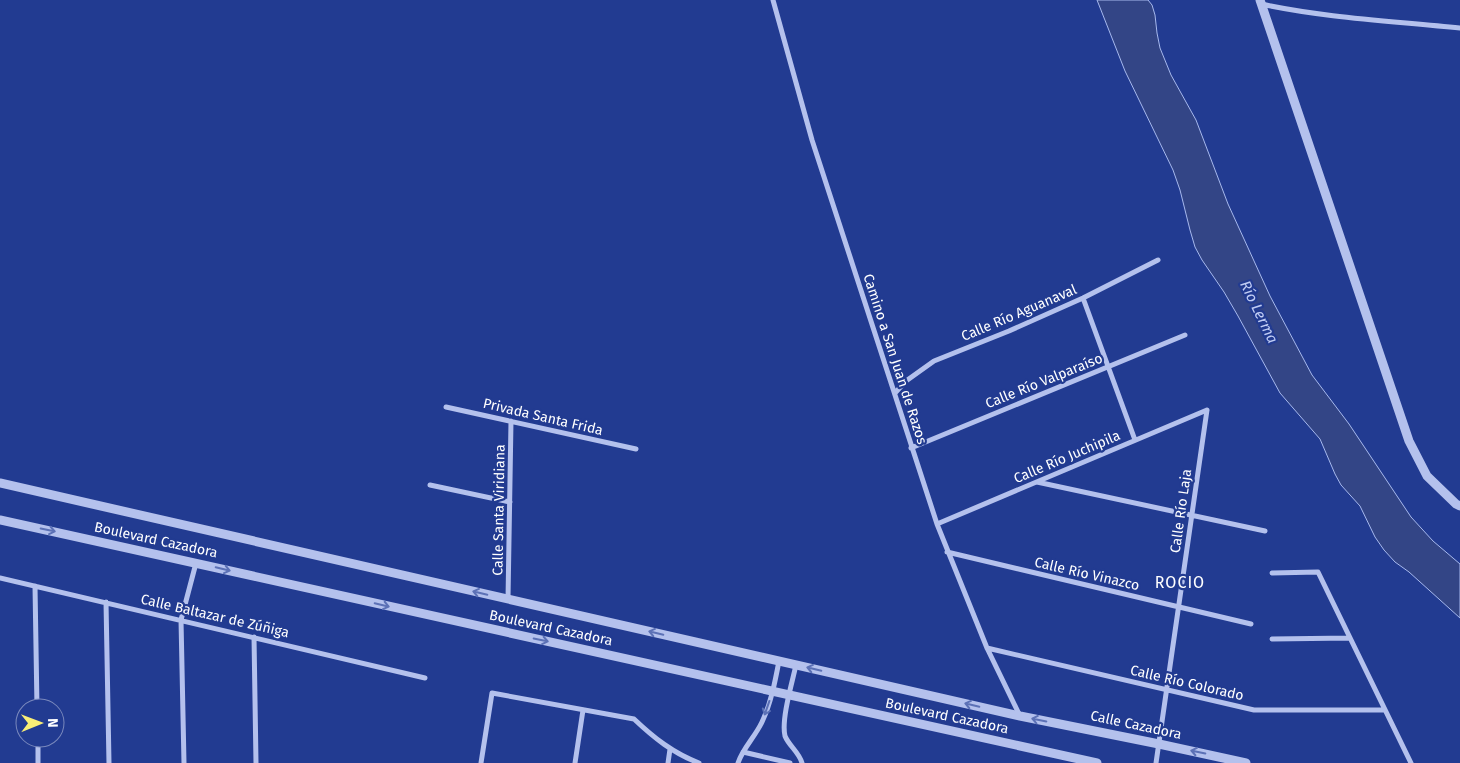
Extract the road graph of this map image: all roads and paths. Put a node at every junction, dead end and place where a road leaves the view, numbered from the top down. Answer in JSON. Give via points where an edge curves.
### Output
{"nodes":[{"id":1,"x":773,"y":0,"type":"edge"},
{"id":2,"x":1260,"y":2,"type":"edge"},
{"id":3,"x":1460,"y":28,"type":"edge"},
{"id":4,"x":1158,"y":260,"type":"dead end"},
{"id":5,"x":1083,"y":298,"type":"junction"},
{"id":6,"x":1185,"y":335,"type":"dead end"},
{"id":7,"x":1108,"y":367,"type":"junction"},
{"id":8,"x":895,"y":393,"type":"junction"},
{"id":9,"x":446,"y":407,"type":"dead end"},
{"id":10,"x":1207,"y":410,"type":"joint"},
{"id":11,"x":511,"y":421,"type":"junction"},
{"id":12,"x":1135,"y":440,"type":"junction"},
{"id":13,"x":911,"y":448,"type":"junction"},
{"id":14,"x":636,"y":449,"type":"dead end"},
{"id":15,"x":1037,"y":482,"type":"junction"},
{"id":16,"x":0,"y":483,"type":"edge"},
{"id":17,"x":430,"y":485,"type":"dead end"},
{"id":18,"x":510,"y":502,"type":"junction"},
{"id":19,"x":1460,"y":506,"type":"edge"},
{"id":20,"x":1192,"y":515,"type":"junction"},
{"id":21,"x":0,"y":520,"type":"edge"},
{"id":22,"x":937,"y":524,"type":"junction"},
{"id":23,"x":1265,"y":531,"type":"dead end"},
{"id":24,"x":947,"y":552,"type":"junction"},
{"id":25,"x":196,"y":563,"type":"junction"},
{"id":26,"x":1272,"y":573,"type":"dead end"},
{"id":27,"x":0,"y":578,"type":"edge"},
{"id":28,"x":35,"y":586,"type":"junction"},
{"id":29,"x":508,"y":599,"type":"junction"},
{"id":30,"x":106,"y":602,"type":"junction"},
{"id":31,"x":1178,"y":607,"type":"junction"},
{"id":32,"x":181,"y":620,"type":"junction"},
{"id":33,"x":1251,"y":624,"type":"dead end"},
{"id":34,"x":254,"y":637,"type":"junction"},
{"id":35,"x":1350,"y":638,"type":"junction"},
{"id":36,"x":1272,"y":639,"type":"dead end"},
{"id":37,"x":987,"y":648,"type":"junction"},
{"id":38,"x":779,"y":661,"type":"junction"},
{"id":39,"x":796,"y":665,"type":"junction"},
{"id":40,"x":426,"y":678,"type":"dead end"},
{"id":41,"x":1166,"y":689,"type":"junction"},
{"id":42,"x":772,"y":691,"type":"junction"},
{"id":43,"x":790,"y":695,"type":"junction"},
{"id":44,"x":37,"y":698,"type":"edge"},
{"id":45,"x":583,"y":710,"type":"junction"},
{"id":46,"x":1385,"y":710,"type":"junction"},
{"id":47,"x":1020,"y":716,"type":"junction"},
{"id":48,"x":1159,"y":744,"type":"junction"},
{"id":49,"x":38,"y":748,"type":"edge"},
{"id":50,"x":670,"y":749,"type":"junction"},
{"id":51,"x":742,"y":752,"type":"junction"},
{"id":52,"x":38,"y":763,"type":"edge"},
{"id":53,"x":109,"y":763,"type":"edge"},
{"id":54,"x":184,"y":763,"type":"edge"},
{"id":55,"x":256,"y":763,"type":"edge"},
{"id":56,"x":481,"y":763,"type":"edge"},
{"id":57,"x":575,"y":763,"type":"edge"},
{"id":58,"x":668,"y":763,"type":"edge"},
{"id":59,"x":698,"y":763,"type":"edge"},
{"id":60,"x":738,"y":763,"type":"edge"},
{"id":61,"x":790,"y":763,"type":"edge"},
{"id":62,"x":802,"y":763,"type":"edge"},
{"id":63,"x":1097,"y":763,"type":"edge"},
{"id":64,"x":1156,"y":763,"type":"edge"},
{"id":65,"x":1246,"y":763,"type":"edge"},
{"id":66,"x":1410,"y":763,"type":"edge"}],
"edges":[{"from":1,"to":8,"type":"street","name":"Camino a San Juan de Razos","via":[[812,140]]},
{"from":2,"to":3,"type":"street","via":[[1285,9]]},
{"from":2,"to":19,"type":"street","via":[[1409,441],[1427,476]]},
{"from":4,"to":5,"type":"street","name":"Calle Río Aguanaval"},
{"from":5,"to":7,"type":"street"},
{"from":5,"to":8,"type":"street","name":"Calle Río Aguanaval","via":[[934,361]]},
{"from":6,"to":7,"type":"street","name":"Calle Río Valparaíso"},
{"from":7,"to":12,"type":"street"},
{"from":7,"to":13,"type":"street","name":"Calle Río Valparaíso"},
{"from":8,"to":13,"type":"street","name":"Camino a San Juan de Razos"},
{"from":9,"to":11,"type":"street","name":"Privada Santa Frida"},
{"from":10,"to":12,"type":"street","name":"Calle Río Juchipila"},
{"from":10,"to":20,"type":"street","name":"Calle Río Laja"},
{"from":11,"to":14,"type":"street","name":"Privada Santa Frida"},
{"from":11,"to":18,"type":"street","name":"Calle Santa Viridiana"},
{"from":12,"to":15,"type":"street","name":"Calle Río Juchipila"},
{"from":13,"to":22,"type":"street","name":"Camino a San Juan de Razos"},
{"from":15,"to":20,"type":"street"},
{"from":15,"to":22,"type":"street","name":"Calle Río Juchipila"},
{"from":29,"to":16,"type":"street","name":"Boulevard Cazadora","one_way":true},
{"from":17,"to":18,"type":"street"},
{"from":18,"to":29,"type":"street","name":"Calle Santa Viridiana"},
{"from":20,"to":23,"type":"street"},
{"from":20,"to":31,"type":"street","name":"Calle Río Laja"},
{"from":21,"to":25,"type":"street","name":"Boulevard Cazadora","one_way":true},
{"from":22,"to":24,"type":"street","name":"Camino a San Juan de Razos"},
{"from":24,"to":31,"type":"street","name":"Calle Río Vinazco"},
{"from":24,"to":37,"type":"street","name":"Camino a San Juan de Razos"},
{"from":25,"to":32,"type":"street"},
{"from":25,"to":42,"type":"street","name":"Boulevard Cazadora","one_way":true},
{"from":26,"to":35,"type":"street","via":[[1318,572]]},
{"from":27,"to":28,"type":"street","name":"Calle Baltazar de Zúñiga"},
{"from":28,"to":30,"type":"street","name":"Calle Baltazar de Zúñiga"},
{"from":28,"to":44,"type":"street"},
{"from":38,"to":29,"type":"street","name":"Boulevard Cazadora","one_way":true},
{"from":30,"to":32,"type":"street","name":"Calle Baltazar de Zúñiga"},
{"from":30,"to":53,"type":"street"},
{"from":31,"to":33,"type":"street","name":"Calle Río Vinazco"},
{"from":31,"to":41,"type":"street","name":"Calle Río Laja"},
{"from":32,"to":34,"type":"street","name":"Calle Baltazar de Zúñiga"},
{"from":32,"to":54,"type":"street"},
{"from":34,"to":40,"type":"street","name":"Calle Baltazar de Zúñiga"},
{"from":34,"to":55,"type":"street"},
{"from":35,"to":36,"type":"street"},
{"from":35,"to":46,"type":"street"},
{"from":37,"to":41,"type":"street","name":"Calle Río Colorado"},
{"from":37,"to":47,"type":"street","name":"Camino a San Juan de Razos"},
{"from":38,"to":39,"type":"street","name":"Boulevard Cazadora"},
{"from":38,"to":42,"type":"street"},
{"from":39,"to":43,"type":"street"},
{"from":47,"to":39,"type":"street","name":"Boulevard Cazadora","one_way":true},
{"from":41,"to":46,"type":"street","name":"Calle Río Colorado","via":[[1254,710]]},
{"from":41,"to":48,"type":"street","name":"Calle Río Laja"},
{"from":42,"to":43,"type":"street","name":"Boulevard Cazadora"},
{"from":42,"to":51,"type":"street","one_way":true,"via":[[762,724]]},
{"from":43,"to":62,"type":"street","via":[[784,731]]},
{"from":43,"to":63,"type":"street","name":"Boulevard Cazadora"},
{"from":45,"to":50,"type":"street","via":[[634,719]]},
{"from":45,"to":56,"type":"street","via":[[492,693]]},
{"from":45,"to":57,"type":"street"},
{"from":46,"to":66,"type":"street"},
{"from":48,"to":47,"type":"street","name":"Calle Cazadora","one_way":true},
{"from":48,"to":64,"type":"street","name":"Calle Río Laja"},
{"from":65,"to":48,"type":"street","name":"Calle Cazadora","one_way":true},
{"from":49,"to":52,"type":"street"},
{"from":50,"to":58,"type":"street"},
{"from":50,"to":59,"type":"street"},
{"from":51,"to":60,"type":"street"},
{"from":51,"to":61,"type":"street"}]}
